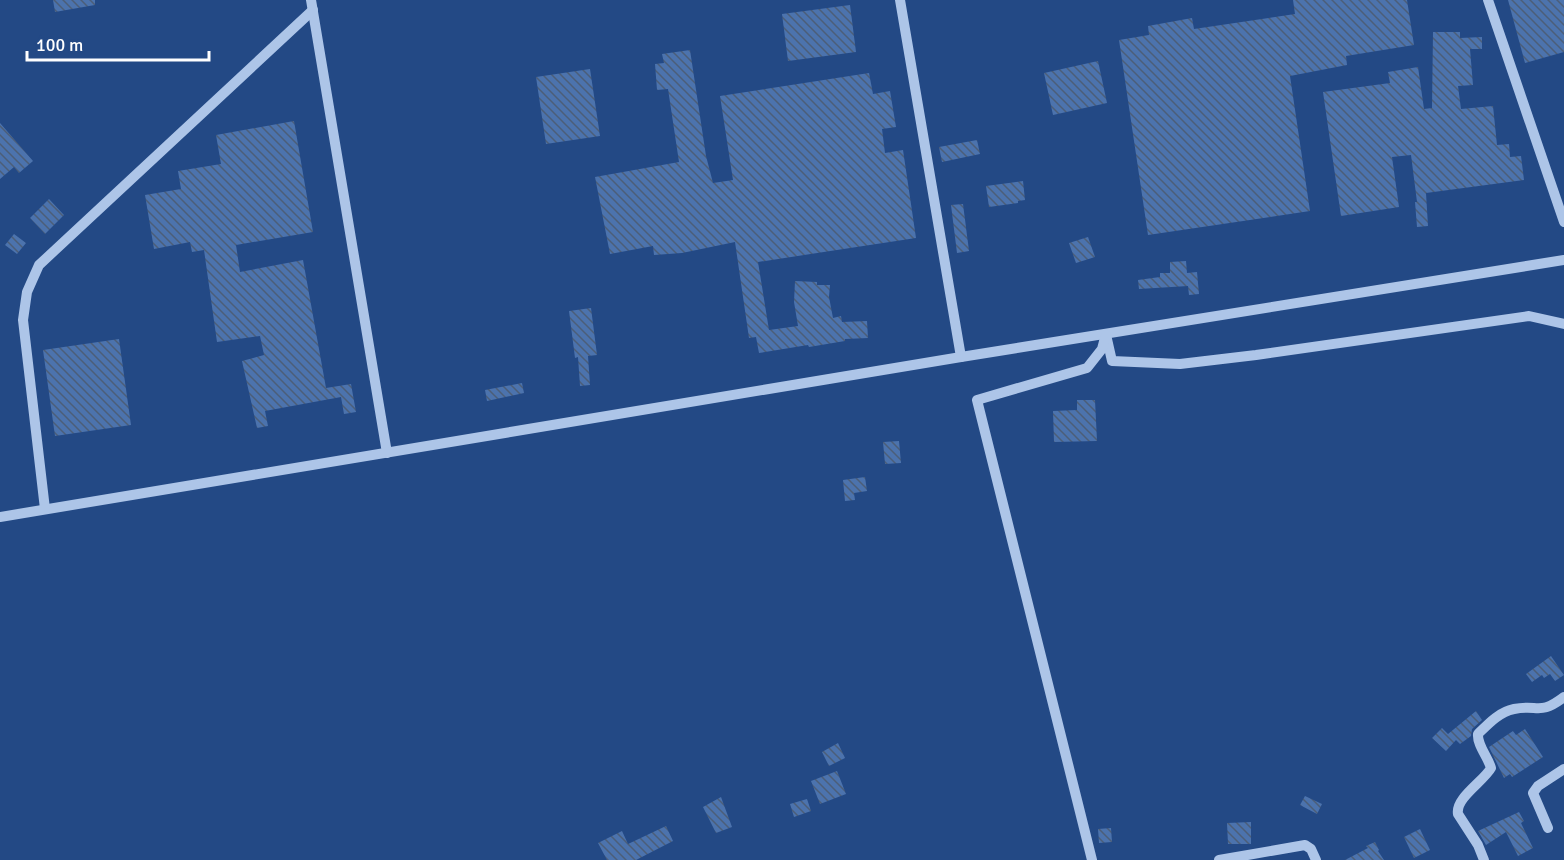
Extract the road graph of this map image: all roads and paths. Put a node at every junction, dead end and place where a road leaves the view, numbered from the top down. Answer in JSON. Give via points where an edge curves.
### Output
{"nodes":[{"id":1,"x":900,"y":0,"type":"edge"},
{"id":2,"x":1488,"y":0,"type":"edge"},
{"id":3,"x":312,"y":5,"type":"edge"},
{"id":4,"x":1564,"y":222,"type":"edge"},
{"id":5,"x":1564,"y":260,"type":"edge"},
{"id":6,"x":1564,"y":324,"type":"edge"},
{"id":7,"x":1106,"y":334,"type":"junction"},
{"id":8,"x":961,"y":357,"type":"junction"},
{"id":9,"x":387,"y":453,"type":"junction"},
{"id":10,"x":45,"y":509,"type":"junction"},
{"id":11,"x":0,"y":517,"type":"edge"},
{"id":12,"x":1564,"y":697,"type":"edge"},
{"id":13,"x":1564,"y":769,"type":"edge"},
{"id":14,"x":1548,"y":828,"type":"dead end"},
{"id":15,"x":1092,"y":860,"type":"edge"},
{"id":16,"x":1219,"y":860,"type":"edge"},
{"id":17,"x":1316,"y":860,"type":"edge"},
{"id":18,"x":1485,"y":860,"type":"edge"}],
"edges":[{"from":1,"to":8,"type":"street"},
{"from":2,"to":4,"type":"street"},
{"from":3,"to":9,"type":"street"},
{"from":3,"to":10,"type":"street","via":[[39,265],[27,292],[23,320]]},
{"from":5,"to":7,"type":"street"},
{"from":6,"to":7,"type":"street","via":[[1529,316],[1180,364],[1112,361]]},
{"from":7,"to":8,"type":"street"},
{"from":7,"to":15,"type":"street","via":[[1102,349],[1087,368],[977,400]]},
{"from":8,"to":9,"type":"street"},
{"from":9,"to":10,"type":"street"},
{"from":10,"to":11,"type":"street"},
{"from":12,"to":18,"type":"street","via":[[1547,708],[1504,712],[1478,734],[1491,768],[1457,809]]},
{"from":13,"to":14,"type":"street","via":[[1533,793]]},
{"from":16,"to":17,"type":"street","via":[[1305,844]]}]}
